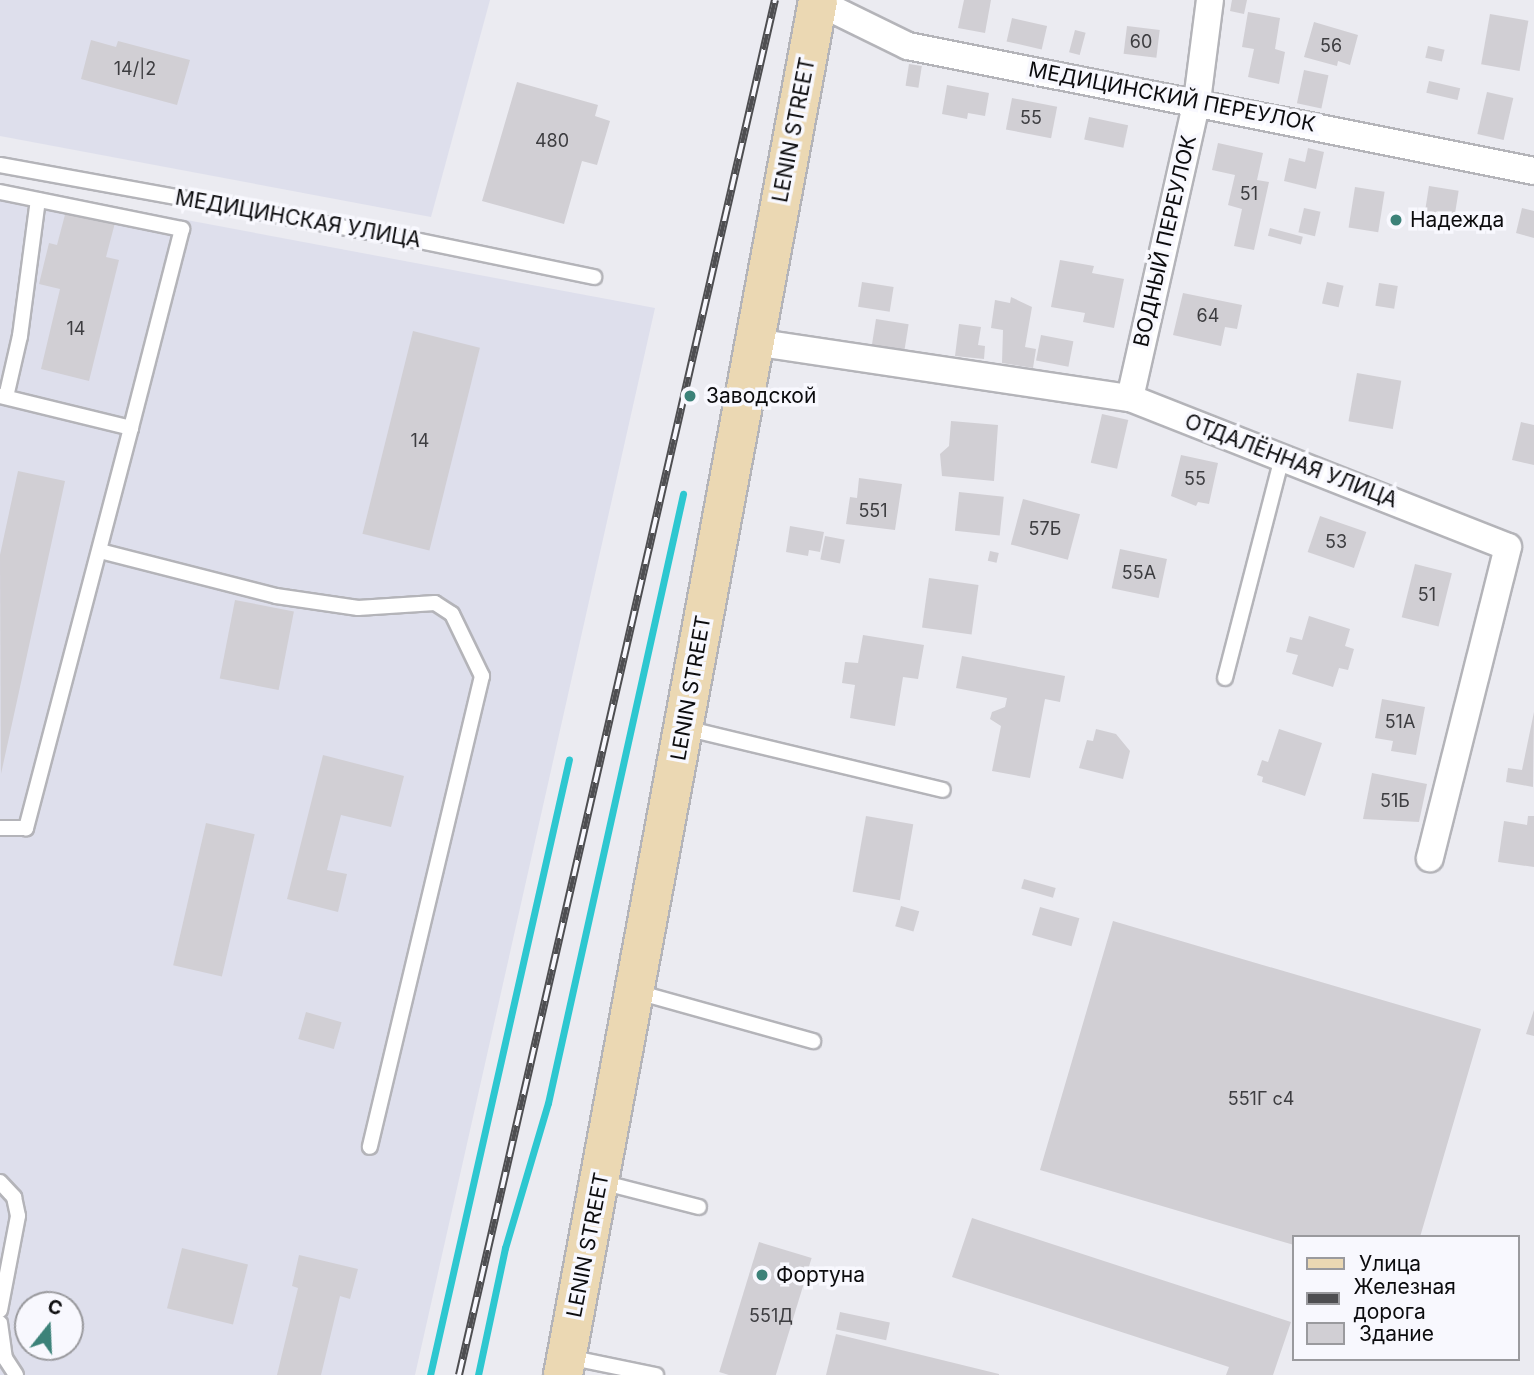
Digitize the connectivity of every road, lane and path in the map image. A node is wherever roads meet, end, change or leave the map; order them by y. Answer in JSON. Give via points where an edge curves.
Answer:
{"nodes":[{"id":1,"x":1210,"y":0,"type":"edge"},
{"id":2,"x":818,"y":1,"type":"edge"},
{"id":3,"x":1197,"y":101,"type":"junction"},
{"id":4,"x":0,"y":164,"type":"edge"},
{"id":5,"x":1534,"y":171,"type":"edge"},
{"id":6,"x":0,"y":192,"type":"edge"},
{"id":7,"x":38,"y":200,"type":"junction"},
{"id":8,"x":594,"y":277,"type":"dead end"},
{"id":9,"x":754,"y":342,"type":"junction"},
{"id":10,"x":3,"y":396,"type":"edge"},
{"id":11,"x":1130,"y":398,"type":"junction"},
{"id":12,"x":131,"y":428,"type":"junction"},
{"id":13,"x":1282,"y":457,"type":"junction"},
{"id":14,"x":100,"y":551,"type":"junction"},
{"id":15,"x":1225,"y":678,"type":"dead end"},
{"id":16,"x":684,"y":728,"type":"junction"},
{"id":17,"x":943,"y":790,"type":"dead end"},
{"id":18,"x":0,"y":828,"type":"edge"},
{"id":19,"x":1430,"y":858,"type":"dead end"},
{"id":20,"x":635,"y":991,"type":"junction"},
{"id":21,"x":814,"y":1041,"type":"dead end"},
{"id":22,"x":370,"y":1147,"type":"dead end"},
{"id":23,"x":0,"y":1182,"type":"edge"},
{"id":24,"x":600,"y":1182,"type":"junction"},
{"id":25,"x":699,"y":1207,"type":"dead end"},
{"id":26,"x":0,"y":1310,"type":"edge"},
{"id":27,"x":0,"y":1323,"type":"edge"},
{"id":28,"x":564,"y":1366,"type":"edge"},
{"id":29,"x":16,"y":1375,"type":"edge"},
{"id":30,"x":656,"y":1375,"type":"edge"}],
"edges":[{"from":1,"to":3,"type":"street","name":"ВОДНЫЙ ПЕРЕУЛОК"},
{"from":2,"to":3,"type":"street","name":"МЕДИЦИНСКИЙ ПЕРЕУЛОК","via":[[908,46]]},
{"from":2,"to":9,"type":"main road","name":"LENIN STREET"},
{"from":3,"to":5,"type":"street","name":"МЕДИЦИНСКИЙ ПЕРЕУЛОК"},
{"from":3,"to":11,"type":"street","name":"ВОДНЫЙ ПЕРЕУЛОК"},
{"from":4,"to":8,"type":"lane","name":"МЕДИЦИНСКАЯ УЛИЦА","via":[[420,240]]},
{"from":6,"to":7,"type":"lane"},
{"from":7,"to":10,"type":"lane","via":[[20,336]]},
{"from":7,"to":12,"type":"lane","via":[[182,229]]},
{"from":9,"to":11,"type":"street","name":"ОТДАЛЁННАЯ УЛИЦА"},
{"from":9,"to":16,"type":"main road","name":"LENIN STREET"},
{"from":10,"to":12,"type":"lane"},
{"from":11,"to":13,"type":"street","name":"ОТДАЛЁННАЯ УЛИЦА"},
{"from":12,"to":14,"type":"lane"},
{"from":13,"to":15,"type":"lane"},
{"from":13,"to":19,"type":"street","name":"ОТДАЛЁННАЯ УЛИЦА","via":[[1508,547]]},
{"from":14,"to":18,"type":"lane","via":[[26,828]]},
{"from":14,"to":22,"type":"lane","via":[[276,596],[358,608],[435,603],[452,614],[482,676]]},
{"from":16,"to":17,"type":"lane"},
{"from":16,"to":20,"type":"main road","name":"LENIN STREET"},
{"from":20,"to":21,"type":"lane"},
{"from":20,"to":24,"type":"main road","name":"LENIN STREET"},
{"from":23,"to":26,"type":"lane","via":[[14,1197],[18,1216]]},
{"from":24,"to":25,"type":"lane"},
{"from":24,"to":28,"type":"main road","name":"LENIN STREET"},
{"from":27,"to":29,"type":"lane","via":[[5,1358]]},
{"from":28,"to":30,"type":"lane"}]}
